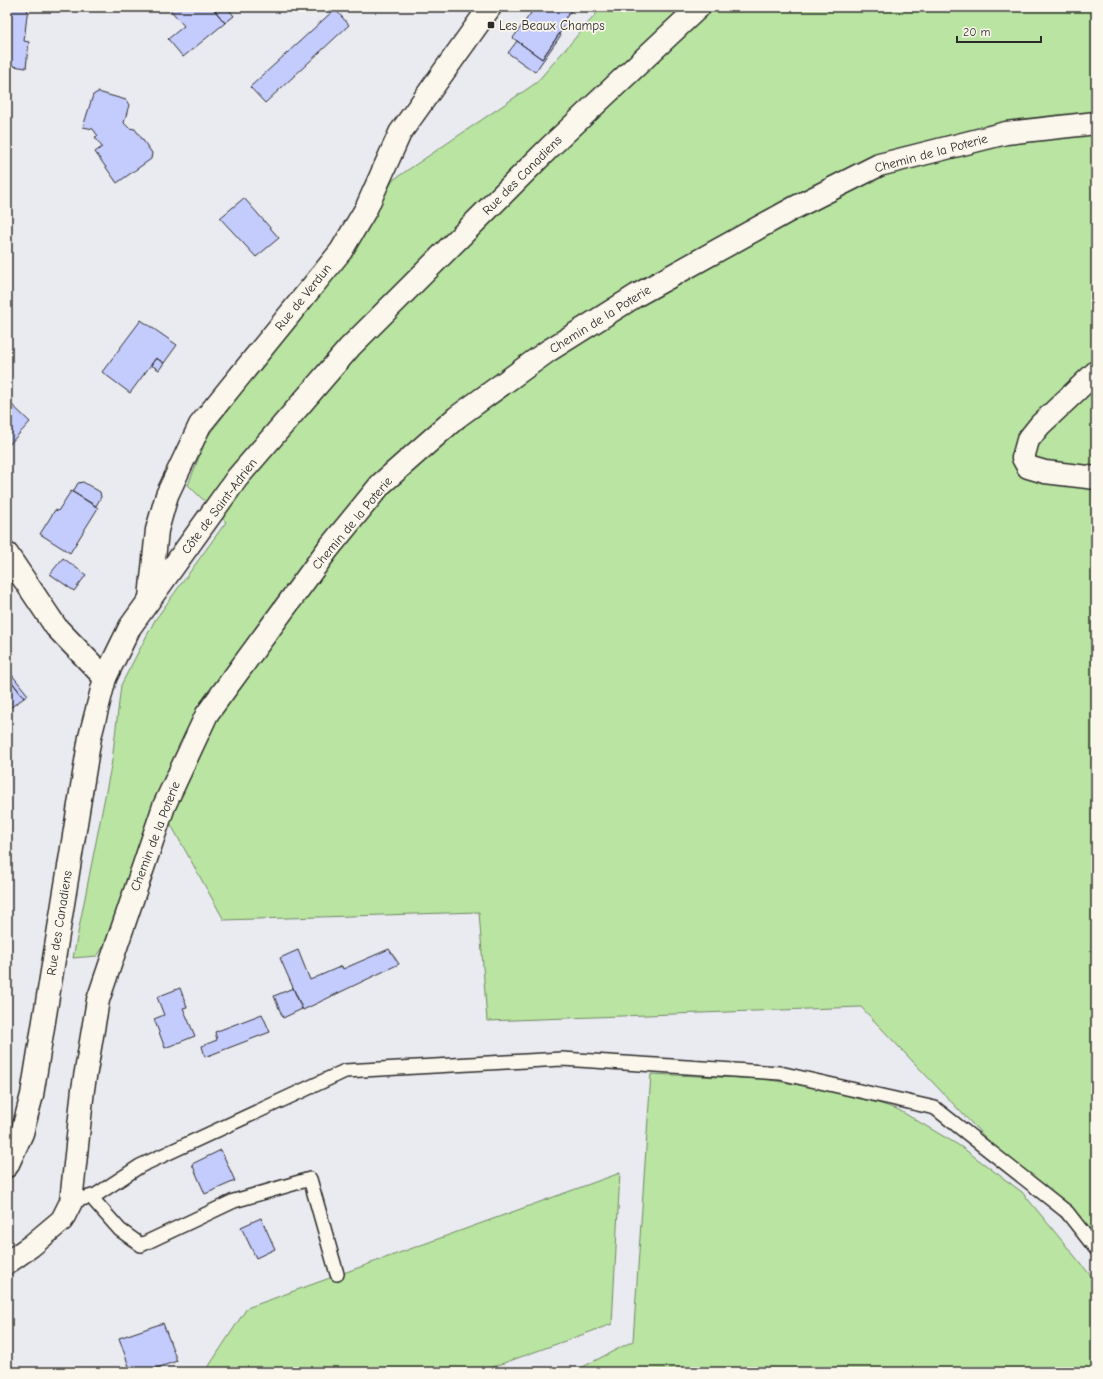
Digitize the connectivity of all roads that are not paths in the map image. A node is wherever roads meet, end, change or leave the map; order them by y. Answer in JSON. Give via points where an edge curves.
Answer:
{"nodes":[{"id":1,"x":490,"y":7,"type":"edge"},
{"id":2,"x":699,"y":7,"type":"edge"},
{"id":3,"x":1096,"y":123,"type":"edge"},
{"id":4,"x":350,"y":347,"type":"joint"},
{"id":5,"x":1096,"y":372,"type":"edge"},
{"id":6,"x":1096,"y":478,"type":"edge"},
{"id":7,"x":7,"y":554,"type":"edge"},
{"id":8,"x":150,"y":598,"type":"junction"},
{"id":9,"x":105,"y":678,"type":"junction"},
{"id":10,"x":7,"y":1166,"type":"edge"},
{"id":11,"x":81,"y":1200,"type":"junction"},
{"id":12,"x":1096,"y":1249,"type":"edge"},
{"id":13,"x":7,"y":1263,"type":"edge"},
{"id":14,"x":338,"y":1274,"type":"dead end"}],
"edges":[{"from":1,"to":8,"type":"street","name":"Rue de Verdun","via":[[400,133],[366,209],[341,251],[200,425],[166,495],[157,530]]},
{"from":2,"to":4,"type":"street","name":"Rue des Canadiens","via":[[551,146]]},
{"from":3,"to":11,"type":"street","name":"Chemin de la Poterie","via":[[1006,133],[879,166],[801,204],[637,295],[548,351],[457,417],[381,484],[328,548],[207,714],[164,806],[98,1000],[83,1089]]},
{"from":4,"to":8,"type":"street","name":"Côte de Saint-Adrien","via":[[237,478]]},
{"from":5,"to":6,"type":"street","via":[[1040,425],[1028,440],[1023,458],[1028,467],[1045,472]]},
{"from":7,"to":9,"type":"street","via":[[56,627]]},
{"from":8,"to":9,"type":"street","name":"Côte de Saint-Adrien","via":[[130,627]]},
{"from":9,"to":10,"type":"street","name":"Rue des Canadiens","via":[[83,770],[32,1095],[22,1133]]},
{"from":11,"to":12,"type":"lane","via":[[140,1166],[345,1071],[562,1059],[780,1073],[935,1108],[1067,1212]]},
{"from":11,"to":13,"type":"street","name":"Chemin de la Poterie","via":[[62,1220]]},
{"from":11,"to":14,"type":"lane","via":[[141,1245],[234,1201],[310,1179]]}]}
